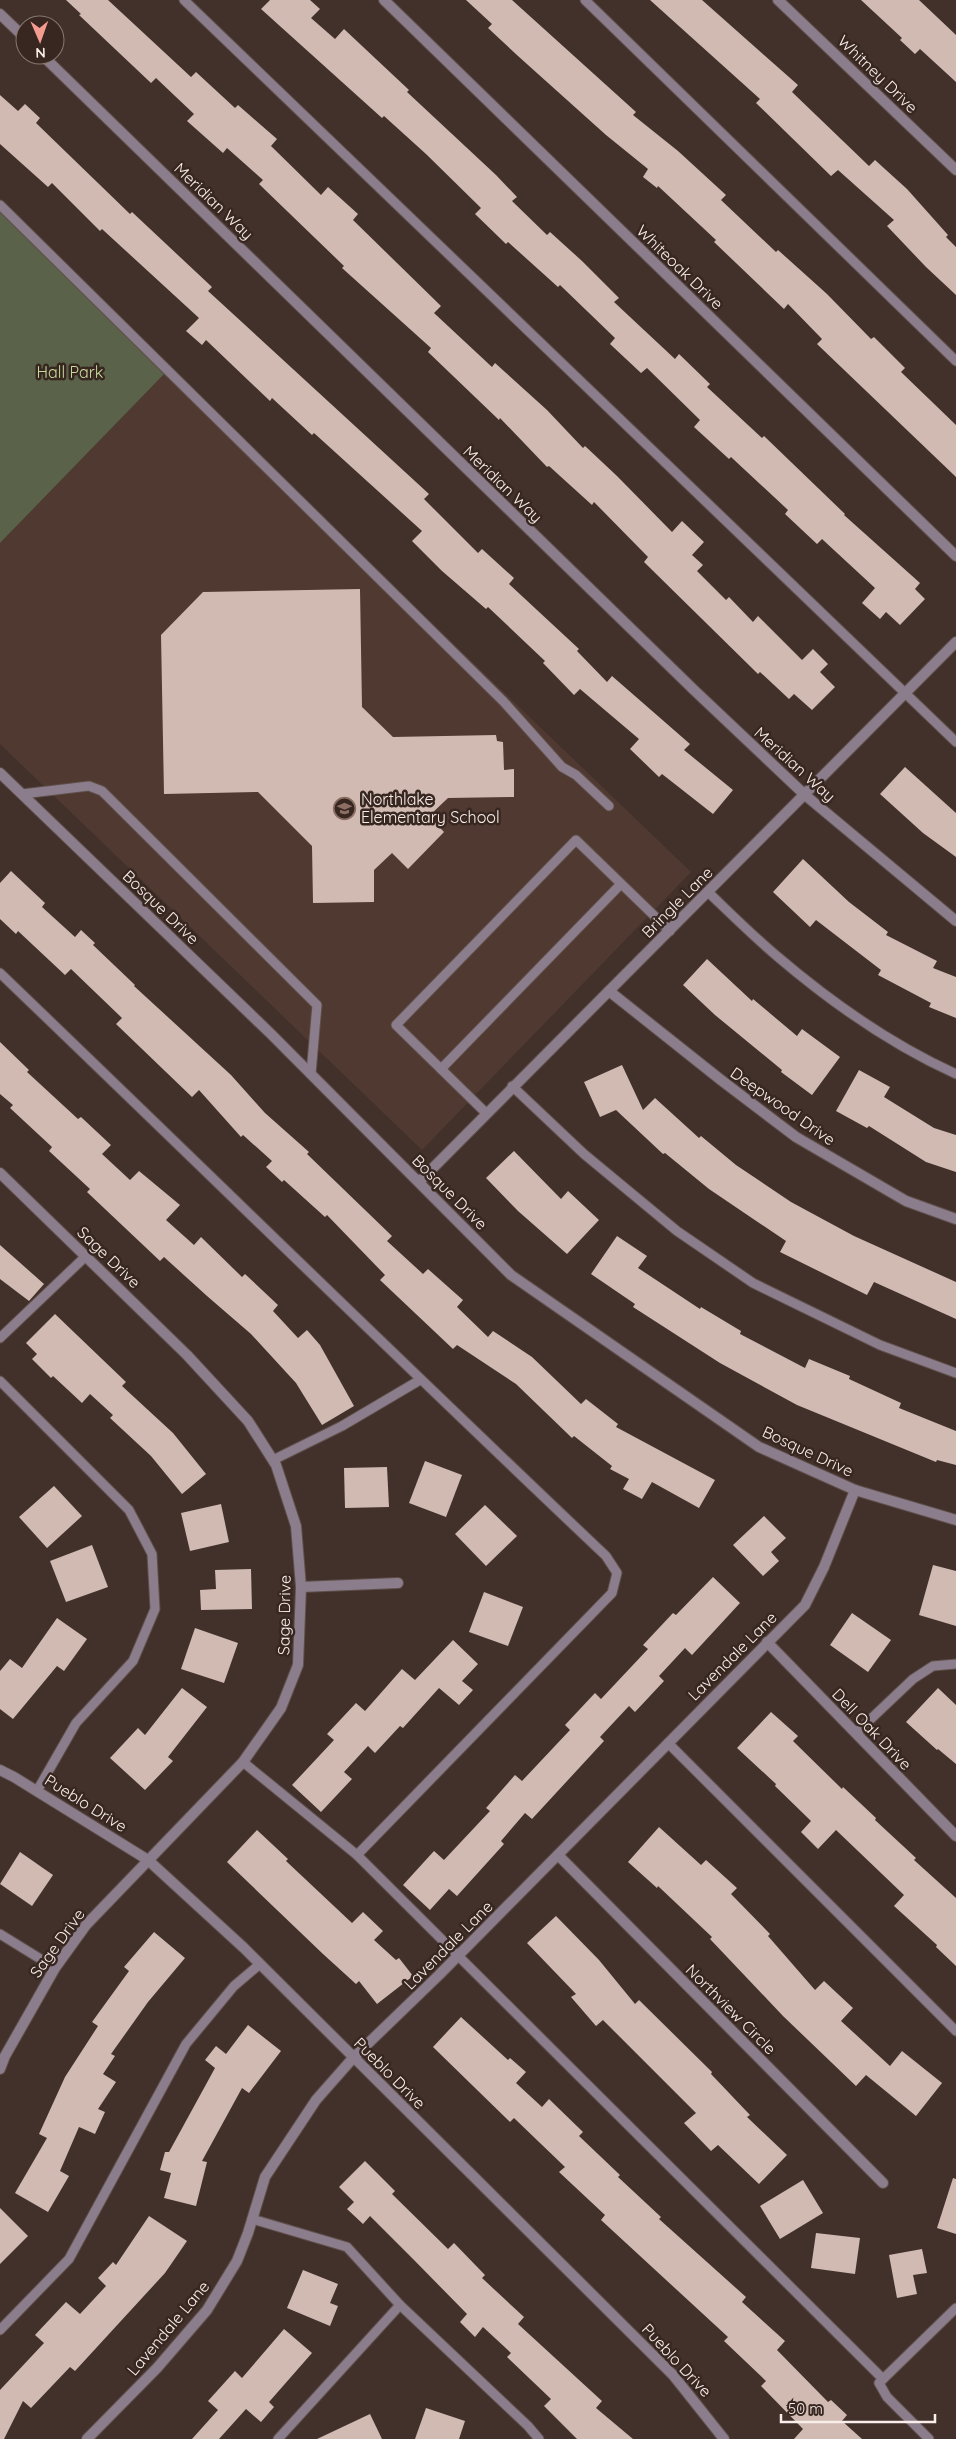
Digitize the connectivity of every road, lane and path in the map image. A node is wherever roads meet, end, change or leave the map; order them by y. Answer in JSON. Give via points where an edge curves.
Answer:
{"nodes":[{"id":1,"x":184,"y":0,"type":"edge"},
{"id":2,"x":384,"y":0,"type":"edge"},
{"id":3,"x":585,"y":0,"type":"edge"},
{"id":4,"x":778,"y":0,"type":"edge"},
{"id":5,"x":0,"y":14,"type":"edge"},
{"id":6,"x":15,"y":28,"type":"edge"},
{"id":7,"x":52,"y":65,"type":"edge"},
{"id":8,"x":956,"y":170,"type":"edge"},
{"id":9,"x":0,"y":205,"type":"edge"},
{"id":10,"x":956,"y":361,"type":"edge"},
{"id":11,"x":956,"y":556,"type":"edge"},
{"id":12,"x":956,"y":642,"type":"edge"},
{"id":13,"x":904,"y":694,"type":"junction"},
{"id":14,"x":956,"y":742,"type":"edge"},
{"id":15,"x":0,"y":773,"type":"edge"},
{"id":16,"x":22,"y":794,"type":"junction"},
{"id":17,"x":805,"y":795,"type":"junction"},
{"id":18,"x":609,"y":806,"type":"dead end"},
{"id":19,"x":621,"y":884,"type":"junction"},
{"id":20,"x":708,"y":892,"type":"junction"},
{"id":21,"x":956,"y":921,"type":"edge"},
{"id":22,"x":670,"y":931,"type":"junction"},
{"id":23,"x":0,"y":973,"type":"edge"},
{"id":24,"x":609,"y":991,"type":"junction"},
{"id":25,"x":441,"y":1069,"type":"junction"},
{"id":26,"x":311,"y":1074,"type":"junction"},
{"id":27,"x":956,"y":1074,"type":"edge"},
{"id":28,"x":512,"y":1086,"type":"junction"},
{"id":29,"x":486,"y":1113,"type":"junction"},
{"id":30,"x":0,"y":1173,"type":"edge"},
{"id":31,"x":418,"y":1182,"type":"junction"},
{"id":32,"x":956,"y":1219,"type":"edge"},
{"id":33,"x":86,"y":1256,"type":"junction"},
{"id":34,"x":0,"y":1338,"type":"edge"},
{"id":35,"x":956,"y":1374,"type":"edge"},
{"id":36,"x":0,"y":1380,"type":"edge"},
{"id":37,"x":420,"y":1380,"type":"junction"},
{"id":38,"x":273,"y":1460,"type":"junction"},
{"id":39,"x":855,"y":1490,"type":"junction"},
{"id":40,"x":956,"y":1520,"type":"edge"},
{"id":41,"x":398,"y":1583,"type":"dead end"},
{"id":42,"x":301,"y":1587,"type":"junction"},
{"id":43,"x":767,"y":1642,"type":"junction"},
{"id":44,"x":956,"y":1664,"type":"edge"},
{"id":45,"x":856,"y":1733,"type":"junction"},
{"id":46,"x":668,"y":1743,"type":"junction"},
{"id":47,"x":243,"y":1762,"type":"junction"},
{"id":48,"x":0,"y":1770,"type":"edge"},
{"id":49,"x":37,"y":1791,"type":"junction"},
{"id":50,"x":956,"y":1836,"type":"edge"},
{"id":51,"x":357,"y":1855,"type":"junction"},
{"id":52,"x":558,"y":1856,"type":"junction"},
{"id":53,"x":148,"y":1860,"type":"junction"},
{"id":54,"x":0,"y":1934,"type":"edge"},
{"id":55,"x":457,"y":1957,"type":"junction"},
{"id":56,"x":260,"y":1964,"type":"junction"},
{"id":57,"x":55,"y":1968,"type":"junction"},
{"id":58,"x":956,"y":2031,"type":"edge"},
{"id":59,"x":353,"y":2058,"type":"junction"},
{"id":60,"x":0,"y":2069,"type":"edge"},
{"id":61,"x":883,"y":2183,"type":"dead end"},
{"id":62,"x":252,"y":2219,"type":"junction"},
{"id":63,"x":400,"y":2306,"type":"junction"},
{"id":64,"x":956,"y":2308,"type":"edge"},
{"id":65,"x":0,"y":2330,"type":"edge"},
{"id":66,"x":883,"y":2379,"type":"junction"},
{"id":67,"x":86,"y":2439,"type":"edge"},
{"id":68,"x":278,"y":2439,"type":"edge"},
{"id":69,"x":539,"y":2439,"type":"edge"},
{"id":70,"x":724,"y":2439,"type":"edge"},
{"id":71,"x":928,"y":2439,"type":"edge"}],
"edges":[{"from":1,"to":13,"type":"lane"},
{"from":2,"to":11,"type":"street","name":"Whiteoak Drive"},
{"from":3,"to":10,"type":"lane"},
{"from":4,"to":8,"type":"street","name":"Whitney Drive"},
{"from":5,"to":6,"type":"street"},
{"from":7,"to":17,"type":"street","name":"Meridian Way"},
{"from":9,"to":18,"type":"lane","via":[[503,702],[562,767],[576,775]]},
{"from":12,"to":13,"type":"street","name":"Bringle Lane"},
{"from":13,"to":14,"type":"lane"},
{"from":13,"to":17,"type":"street","name":"Bringle Lane"},
{"from":15,"to":16,"type":"street","name":"Bosque Drive"},
{"from":16,"to":26,"type":"street","name":"Bosque Drive"},
{"from":16,"to":26,"type":"lane","via":[[89,786],[102,791],[317,1005]]},
{"from":17,"to":20,"type":"street","name":"Bringle Lane"},
{"from":17,"to":21,"type":"street","name":"Meridian Way"},
{"from":19,"to":22,"type":"lane"},
{"from":19,"to":25,"type":"lane"},
{"from":19,"to":25,"type":"lane","via":[[576,840],[396,1025]]},
{"from":20,"to":22,"type":"street","name":"Bringle Lane"},
{"from":20,"to":27,"type":"lane","via":[[777,957],[837,1003],[918,1057]]},
{"from":22,"to":24,"type":"street","name":"Bringle Lane"},
{"from":23,"to":37,"type":"lane"},
{"from":24,"to":28,"type":"street","name":"Bringle Lane"},
{"from":24,"to":32,"type":"street","name":"Deepwood Drive","via":[[796,1137],[906,1201]]},
{"from":25,"to":29,"type":"lane"},
{"from":26,"to":31,"type":"street","name":"Bosque Drive"},
{"from":28,"to":29,"type":"street","name":"Bringle Lane"},
{"from":28,"to":35,"type":"lane","via":[[584,1154],[670,1225],[753,1283],[880,1345]]},
{"from":29,"to":31,"type":"street","name":"Bringle Lane"},
{"from":30,"to":33,"type":"street","name":"Sage Drive"},
{"from":31,"to":39,"type":"street","name":"Bosque Drive","via":[[511,1275],[759,1447]]},
{"from":33,"to":34,"type":"lane"},
{"from":33,"to":38,"type":"street","name":"Sage Drive","via":[[187,1355],[248,1421]]},
{"from":36,"to":49,"type":"lane","via":[[129,1510],[152,1554],[154,1609],[133,1661],[76,1723]]},
{"from":37,"to":38,"type":"lane","via":[[342,1426]]},
{"from":37,"to":51,"type":"lane","via":[[606,1556],[617,1573],[612,1593]]},
{"from":38,"to":42,"type":"street","name":"Sage Drive","via":[[296,1526]]},
{"from":39,"to":40,"type":"street","name":"Bosque Drive"},
{"from":39,"to":43,"type":"street","name":"Lavendale Lane","via":[[824,1568],[805,1604]]},
{"from":41,"to":42,"type":"street"},
{"from":42,"to":47,"type":"street","name":"Sage Drive","via":[[298,1665],[281,1708]]},
{"from":43,"to":45,"type":"street","name":"Dell Oak Drive"},
{"from":43,"to":46,"type":"street","name":"Lavendale Lane"},
{"from":44,"to":45,"type":"lane","via":[[933,1666],[912,1679]]},
{"from":45,"to":50,"type":"street","name":"Dell Oak Drive"},
{"from":46,"to":52,"type":"street","name":"Lavendale Lane"},
{"from":46,"to":58,"type":"lane"},
{"from":47,"to":51,"type":"lane"},
{"from":47,"to":53,"type":"street","name":"Sage Drive"},
{"from":48,"to":49,"type":"street","name":"Pueblo Drive"},
{"from":49,"to":53,"type":"street","name":"Pueblo Drive"},
{"from":51,"to":55,"type":"lane"},
{"from":52,"to":55,"type":"street","name":"Lavendale Lane"},
{"from":52,"to":61,"type":"street","name":"Northview Circle"},
{"from":53,"to":56,"type":"street","name":"Pueblo Drive"},
{"from":53,"to":57,"type":"street","name":"Sage Drive","via":[[86,1925]]},
{"from":54,"to":57,"type":"lane"},
{"from":55,"to":59,"type":"street","name":"Lavendale Lane"},
{"from":55,"to":66,"type":"lane"},
{"from":56,"to":59,"type":"street","name":"Pueblo Drive"},
{"from":56,"to":65,"type":"lane","via":[[234,1986],[186,2044],[69,2259]]},
{"from":57,"to":60,"type":"street","name":"Sage Drive"},
{"from":59,"to":62,"type":"street","name":"Lavendale Lane","via":[[316,2100],[274,2160]]},
{"from":59,"to":70,"type":"street","name":"Pueblo Drive","via":[[674,2375]]},
{"from":62,"to":63,"type":"lane","via":[[347,2247]]},
{"from":62,"to":67,"type":"street","name":"Lavendale Lane","via":[[237,2261],[207,2310],[157,2368]]},
{"from":63,"to":68,"type":"lane"},
{"from":63,"to":69,"type":"lane"},
{"from":64,"to":66,"type":"lane"},
{"from":66,"to":71,"type":"lane","via":[[879,2383],[887,2397]]}]}
